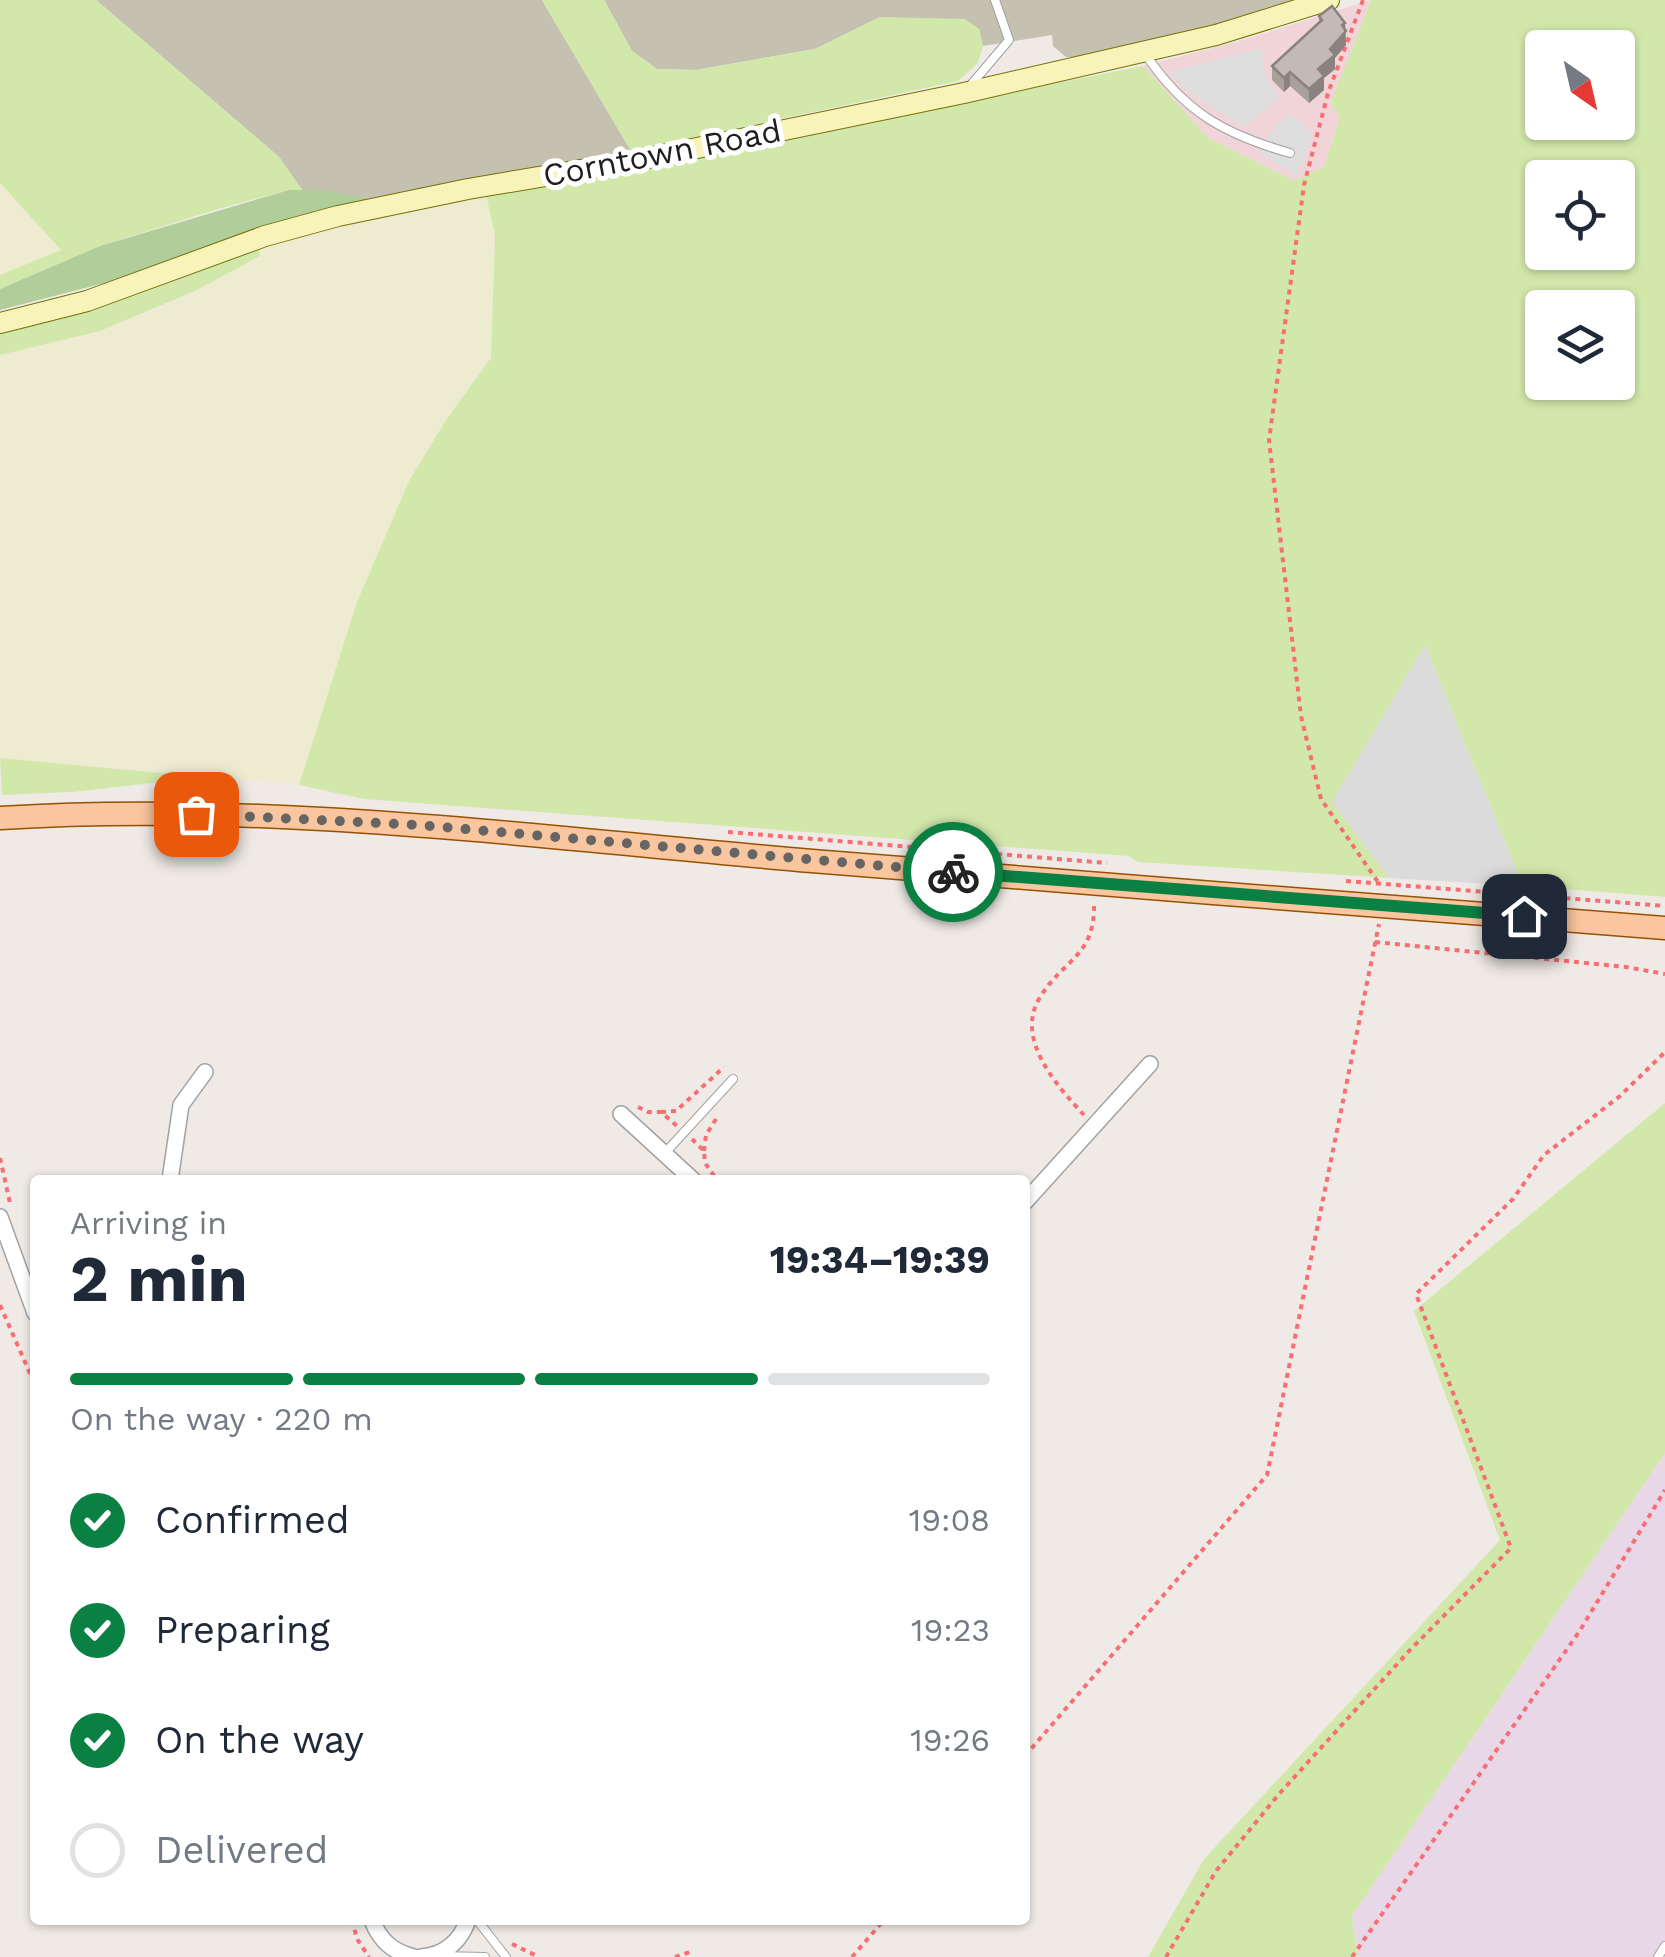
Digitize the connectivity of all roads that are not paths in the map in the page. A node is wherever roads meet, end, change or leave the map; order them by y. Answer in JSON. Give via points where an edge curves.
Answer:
{"nodes":[{"id":1,"x":995,"y":0,"type":"edge"},
{"id":2,"x":1329,"y":0,"type":"edge"},
{"id":3,"x":1144,"y":52,"type":"junction"},
{"id":4,"x":964,"y":93,"type":"junction"},
{"id":5,"x":1290,"y":154,"type":"dead end"},
{"id":6,"x":0,"y":323,"type":"edge"},
{"id":7,"x":0,"y":818,"type":"edge"},
{"id":8,"x":1665,"y":928,"type":"edge"},
{"id":9,"x":1150,"y":1064,"type":"dead end"},
{"id":10,"x":205,"y":1072,"type":"dead end"},
{"id":11,"x":734,"y":1080,"type":"dead end"},
{"id":12,"x":621,"y":1114,"type":"dead end"},
{"id":13,"x":664,"y":1154,"type":"junction"},
{"id":14,"x":171,"y":1175,"type":"edge"},
{"id":15,"x":687,"y":1175,"type":"edge"},
{"id":16,"x":1030,"y":1196,"type":"edge"},
{"id":17,"x":0,"y":1216,"type":"edge"},
{"id":18,"x":30,"y":1299,"type":"edge"},
{"id":19,"x":375,"y":1925,"type":"edge"},
{"id":20,"x":466,"y":1925,"type":"edge"},
{"id":21,"x":481,"y":1925,"type":"edge"},
{"id":22,"x":1665,"y":1946,"type":"edge"},
{"id":23,"x":432,"y":1956,"type":"edge"},
{"id":24,"x":418,"y":1957,"type":"edge"},
{"id":25,"x":485,"y":1957,"type":"edge"},
{"id":26,"x":506,"y":1957,"type":"edge"},
{"id":27,"x":1658,"y":1957,"type":"edge"}],
"edges":[{"from":1,"to":4,"type":"lane","via":[[1009,40]]},
{"from":2,"to":3,"type":"main road","name":"Corntown Road"},
{"from":3,"to":4,"type":"main road","name":"Corntown Road"},
{"from":3,"to":5,"type":"lane","via":[[1168,88],[1210,120]]},
{"from":4,"to":6,"type":"main road","name":"Corntown Road","via":[[338,216],[87,301]]},
{"from":7,"to":8,"type":"main road","via":[[319,818],[812,861],[1380,894]]},
{"from":9,"to":16,"type":"street"},
{"from":10,"to":14,"type":"street","via":[[181,1105]]},
{"from":11,"to":13,"type":"lane"},
{"from":12,"to":13,"type":"street"},
{"from":13,"to":15,"type":"street"},
{"from":17,"to":18,"type":"street"},
{"from":19,"to":24,"type":"street","via":[[386,1944]]},
{"from":20,"to":23,"type":"street","via":[[459,1939]]},
{"from":21,"to":26,"type":"lane"},
{"from":22,"to":27,"type":"lane"},
{"from":23,"to":24,"type":"street"},
{"from":23,"to":25,"type":"lane"}]}
